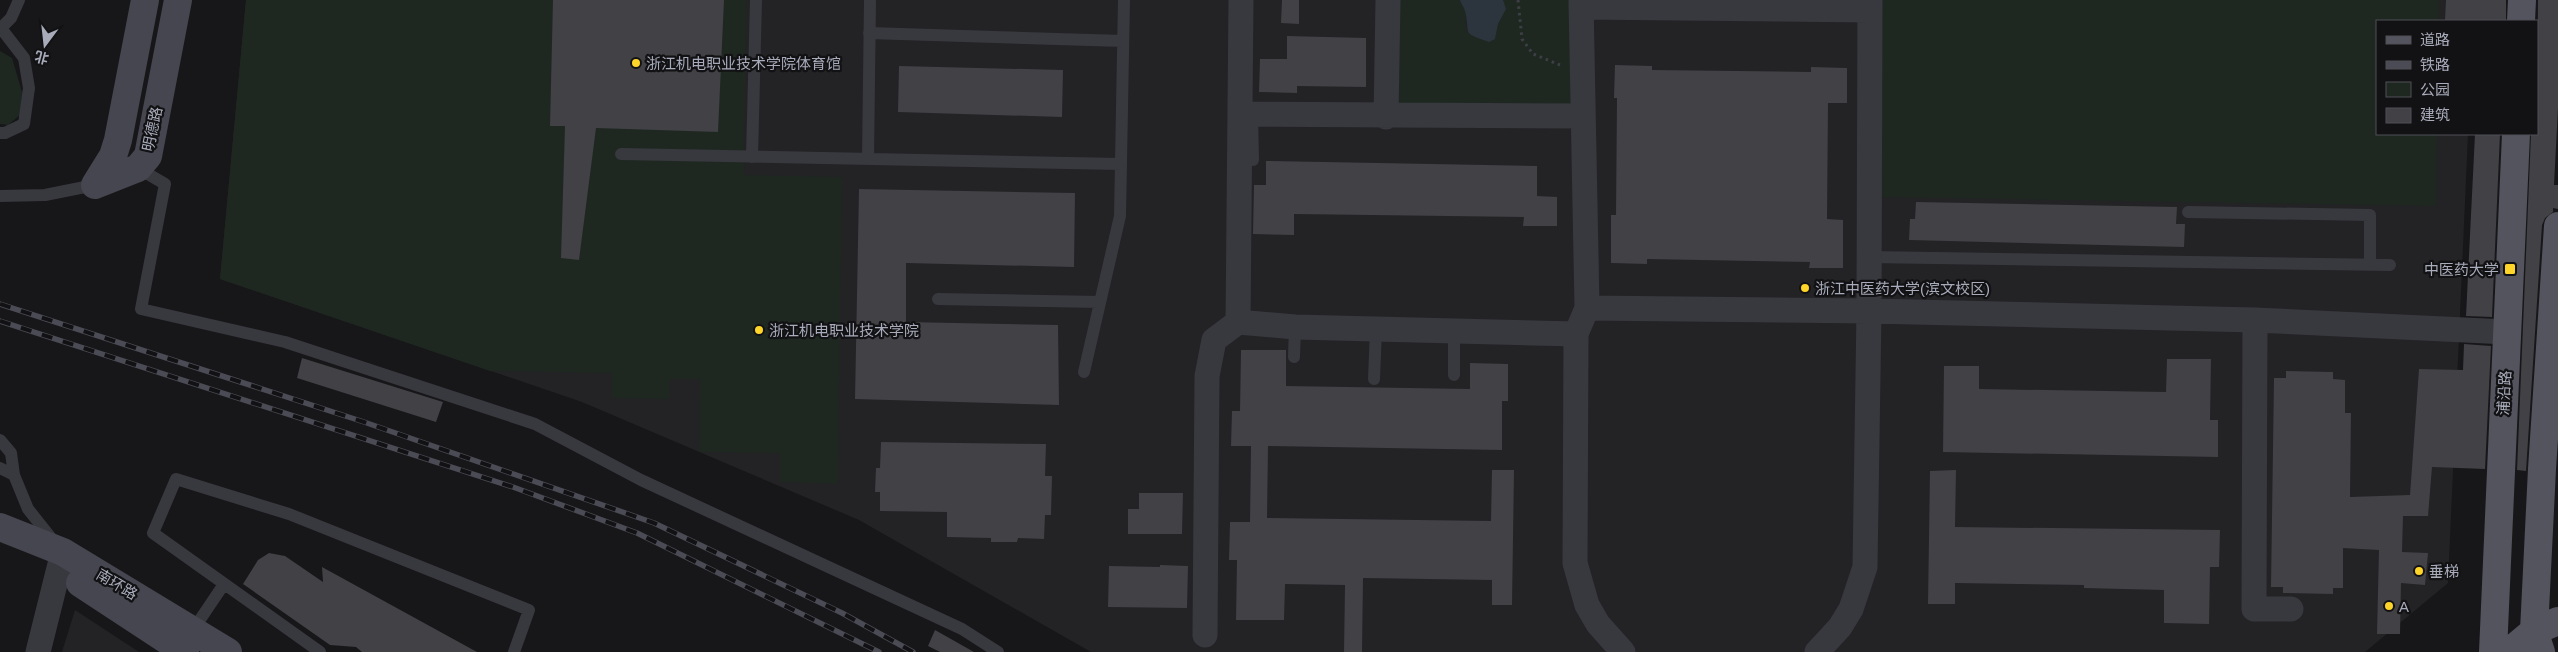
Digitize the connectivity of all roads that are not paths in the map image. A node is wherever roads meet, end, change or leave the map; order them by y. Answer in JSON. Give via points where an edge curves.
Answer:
{"nodes":[{"id":1,"x":19,"y":0,"type":"edge"},
{"id":2,"x":145,"y":0,"type":"edge"},
{"id":3,"x":178,"y":0,"type":"edge"},
{"id":4,"x":756,"y":0,"type":"edge"},
{"id":5,"x":870,"y":0,"type":"edge"},
{"id":6,"x":1124,"y":0,"type":"edge"},
{"id":7,"x":1241,"y":0,"type":"edge"},
{"id":8,"x":1388,"y":0,"type":"edge"},
{"id":9,"x":2522,"y":0,"type":"edge"},
{"id":10,"x":1581,"y":4,"type":"edge"},
{"id":11,"x":1870,"y":5,"type":"edge"},
{"id":12,"x":2521,"y":20,"type":"edge"},
{"id":13,"x":1,"y":27,"type":"edge"},
{"id":14,"x":870,"y":34,"type":"junction"},
{"id":15,"x":1123,"y":42,"type":"junction"},
{"id":16,"x":1246,"y":114,"type":"junction"},
{"id":17,"x":1583,"y":116,"type":"junction"},
{"id":18,"x":1386,"y":117,"type":"junction"},
{"id":19,"x":0,"y":133,"type":"edge"},
{"id":20,"x":2516,"y":135,"type":"edge"},
{"id":21,"x":621,"y":154,"type":"dead end"},
{"id":22,"x":113,"y":156,"type":"junction"},
{"id":23,"x":752,"y":157,"type":"junction"},
{"id":24,"x":868,"y":159,"type":"junction"},
{"id":25,"x":1253,"y":160,"type":"dead end"},
{"id":26,"x":1121,"y":164,"type":"junction"},
{"id":27,"x":138,"y":168,"type":"junction"},
{"id":28,"x":95,"y":185,"type":"junction"},
{"id":29,"x":0,"y":196,"type":"edge"},
{"id":30,"x":2188,"y":212,"type":"dead end"},
{"id":31,"x":2558,"y":226,"type":"edge"},
{"id":32,"x":1869,"y":257,"type":"junction"},
{"id":33,"x":2370,"y":265,"type":"junction"},
{"id":34,"x":2390,"y":265,"type":"dead end"},
{"id":35,"x":2557,"y":267,"type":"edge"},
{"id":36,"x":938,"y":299,"type":"dead end"},
{"id":37,"x":1100,"y":302,"type":"junction"},
{"id":38,"x":1587,"y":308,"type":"junction"},
{"id":39,"x":1869,"y":310,"type":"junction"},
{"id":40,"x":2556,"y":316,"type":"edge"},
{"id":41,"x":2254,"y":320,"type":"junction"},
{"id":42,"x":1238,"y":322,"type":"junction"},
{"id":43,"x":1295,"y":327,"type":"junction"},
{"id":44,"x":1376,"y":329,"type":"junction"},
{"id":45,"x":1454,"y":331,"type":"junction"},
{"id":46,"x":2507,"y":332,"type":"junction"},
{"id":47,"x":1576,"y":334,"type":"junction"},
{"id":48,"x":1294,"y":357,"type":"dead end"},
{"id":49,"x":1084,"y":372,"type":"dead end"},
{"id":50,"x":1454,"y":375,"type":"dead end"},
{"id":51,"x":1374,"y":379,"type":"dead end"},
{"id":52,"x":0,"y":440,"type":"edge"},
{"id":53,"x":0,"y":468,"type":"edge"},
{"id":54,"x":14,"y":475,"type":"junction"},
{"id":55,"x":0,"y":527,"type":"edge"},
{"id":56,"x":0,"y":545,"type":"edge"},
{"id":57,"x":61,"y":561,"type":"junction"},
{"id":58,"x":224,"y":584,"type":"junction"},
{"id":59,"x":2292,"y":609,"type":"dead end"},
{"id":60,"x":1206,"y":635,"type":"dead end"},
{"id":61,"x":2544,"y":635,"type":"edge"},
{"id":62,"x":189,"y":641,"type":"edge"},
{"id":63,"x":1618,"y":651,"type":"edge"},
{"id":64,"x":38,"y":652,"type":"edge"},
{"id":65,"x":228,"y":652,"type":"edge"},
{"id":66,"x":320,"y":652,"type":"edge"},
{"id":67,"x":514,"y":652,"type":"edge"},
{"id":68,"x":998,"y":652,"type":"edge"},
{"id":69,"x":1819,"y":652,"type":"edge"},
{"id":70,"x":2493,"y":652,"type":"edge"},
{"id":71,"x":2509,"y":652,"type":"edge"}],
"edges":[{"from":1,"to":13,"type":"lane","via":[[12,18]]},
{"from":2,"to":22,"type":"street","name":"明德路"},
{"from":3,"to":27,"type":"street","name":"明德路","via":[[148,156]]},
{"from":4,"to":23,"type":"lane"},
{"from":5,"to":14,"type":"lane"},
{"from":6,"to":15,"type":"lane"},
{"from":7,"to":16,"type":"street"},
{"from":8,"to":18,"type":"street"},
{"from":9,"to":12,"type":"main road"},
{"from":10,"to":11,"type":"street"},
{"from":10,"to":17,"type":"street"},
{"from":11,"to":32,"type":"street"},
{"from":13,"to":19,"type":"lane","via":[[24,58],[29,88],[24,124]]},
{"from":14,"to":15,"type":"lane"},
{"from":14,"to":24,"type":"lane"},
{"from":15,"to":26,"type":"lane"},
{"from":16,"to":18,"type":"street"},
{"from":16,"to":25,"type":"lane"},
{"from":16,"to":42,"type":"street"},
{"from":17,"to":18,"type":"street"},
{"from":17,"to":38,"type":"street"},
{"from":20,"to":46,"type":"main road","name":"浦沿路"},
{"from":21,"to":23,"type":"lane"},
{"from":22,"to":27,"type":"lane"},
{"from":22,"to":28,"type":"street","name":"明德路"},
{"from":23,"to":24,"type":"lane"},
{"from":24,"to":26,"type":"lane"},
{"from":26,"to":37,"type":"lane","via":[[1120,216]]},
{"from":27,"to":28,"type":"street","name":"明德路"},
{"from":27,"to":68,"type":"lane","via":[[165,184],[141,309],[285,342],[536,424],[642,480],[962,629]]},
{"from":28,"to":29,"type":"lane","via":[[45,195]]},
{"from":30,"to":33,"type":"lane","via":[[2370,215]]},
{"from":31,"to":35,"type":"main road"},
{"from":32,"to":33,"type":"lane"},
{"from":32,"to":39,"type":"street"},
{"from":33,"to":34,"type":"lane"},
{"from":35,"to":40,"type":"main road"},
{"from":36,"to":37,"type":"lane"},
{"from":37,"to":49,"type":"lane"},
{"from":38,"to":39,"type":"street"},
{"from":38,"to":47,"type":"street"},
{"from":39,"to":41,"type":"street"},
{"from":39,"to":69,"type":"street","via":[[1865,567],[1852,609]]},
{"from":40,"to":61,"type":"main road","via":[[2542,468]]},
{"from":41,"to":46,"type":"street"},
{"from":41,"to":59,"type":"street","via":[[2254,609]]},
{"from":42,"to":43,"type":"street"},
{"from":42,"to":60,"type":"street","via":[[1214,340],[1207,376]]},
{"from":43,"to":44,"type":"street"},
{"from":43,"to":48,"type":"lane"},
{"from":44,"to":45,"type":"street"},
{"from":44,"to":51,"type":"lane"},
{"from":45,"to":47,"type":"street"},
{"from":45,"to":50,"type":"lane"},
{"from":46,"to":70,"type":"main road","name":"浦沿路"},
{"from":47,"to":63,"type":"street","via":[[1575,563],[1587,604]]},
{"from":52,"to":54,"type":"lane","via":[[11,453]]},
{"from":53,"to":54,"type":"lane"},
{"from":54,"to":57,"type":"lane","via":[[28,509]]},
{"from":55,"to":57,"type":"street","name":"南环路"},
{"from":56,"to":57,"type":"street","name":"南环路"},
{"from":57,"to":62,"type":"street","name":"南环路"},
{"from":57,"to":64,"type":"street"},
{"from":58,"to":62,"type":"lane"},
{"from":58,"to":66,"type":"lane"},
{"from":58,"to":67,"type":"lane","via":[[154,533],[176,479],[289,514],[529,610]]},
{"from":61,"to":71,"type":"main road"},
{"from":62,"to":65,"type":"street","name":"南环路"}]}
